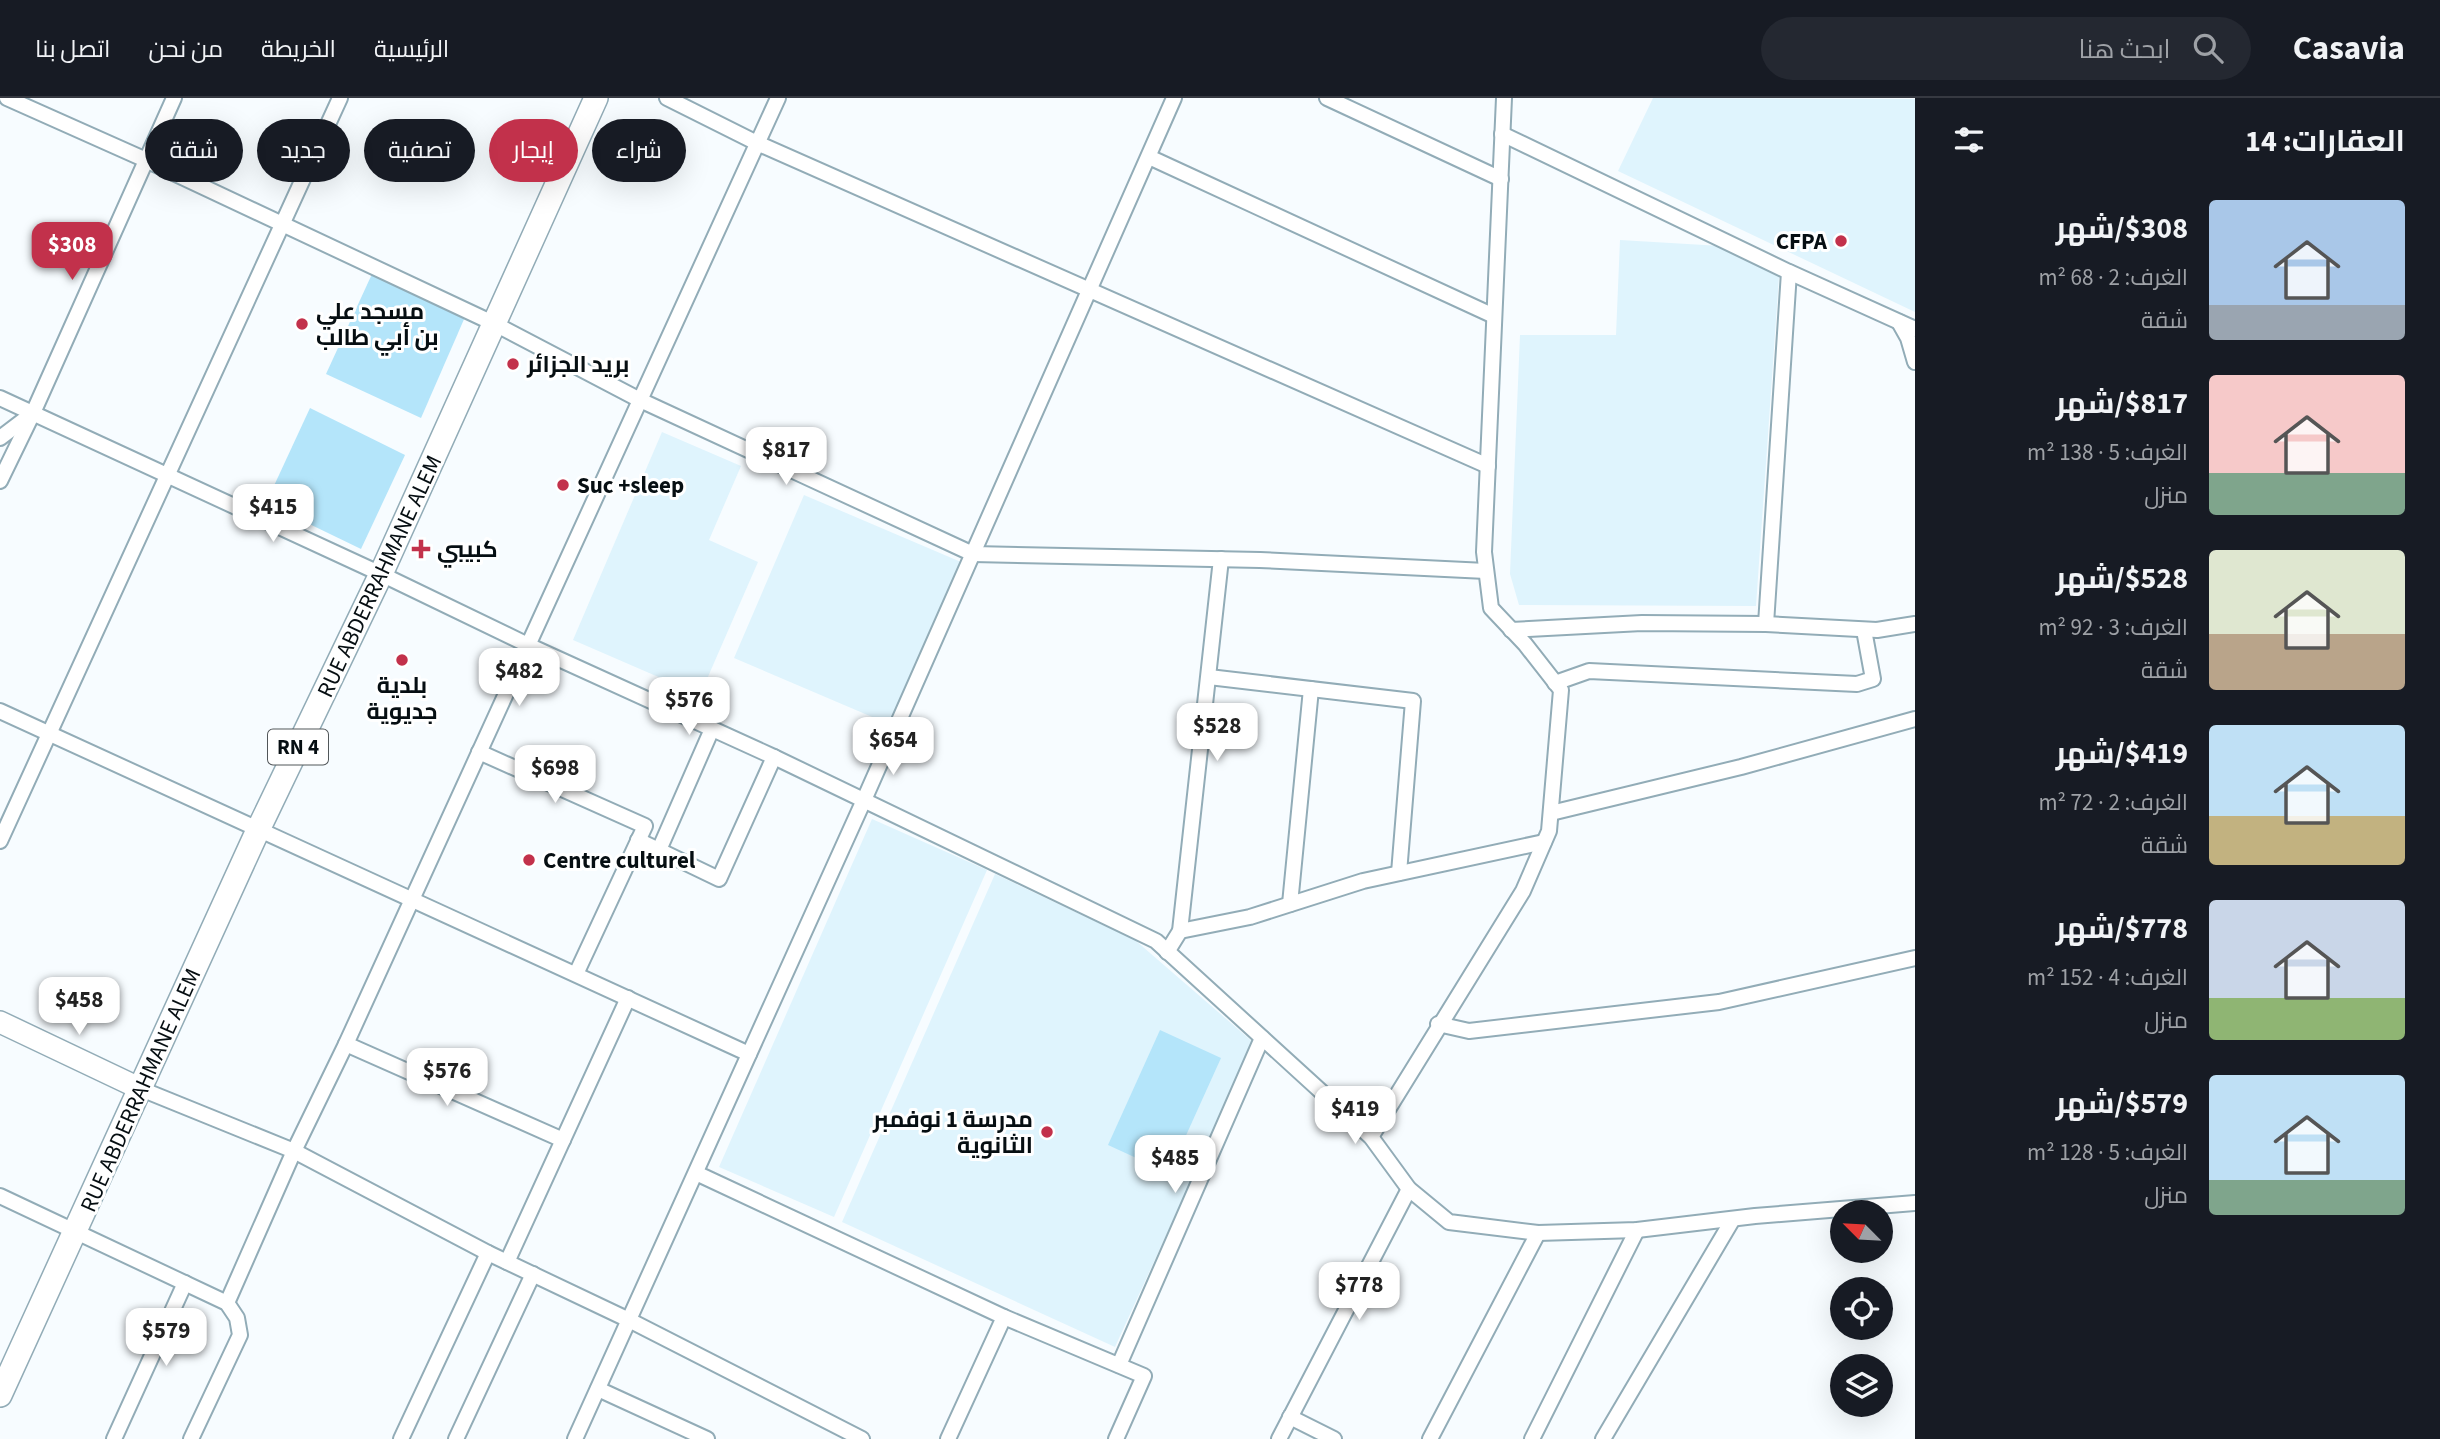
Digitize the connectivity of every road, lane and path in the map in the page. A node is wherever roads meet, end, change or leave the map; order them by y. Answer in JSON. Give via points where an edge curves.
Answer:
{"nodes":[{"id":1,"x":7,"y":98,"type":"edge"},
{"id":2,"x":174,"y":98,"type":"edge"},
{"id":3,"x":340,"y":98,"type":"edge"},
{"id":4,"x":596,"y":98,"type":"edge"},
{"id":5,"x":667,"y":98,"type":"edge"},
{"id":6,"x":778,"y":98,"type":"edge"},
{"id":7,"x":1174,"y":98,"type":"edge"},
{"id":8,"x":1327,"y":98,"type":"edge"},
{"id":9,"x":1504,"y":98,"type":"edge"},
{"id":10,"x":165,"y":119,"type":"edge"},
{"id":11,"x":1502,"y":134,"type":"junction"},
{"id":12,"x":757,"y":143,"type":"junction"},
{"id":13,"x":1149,"y":157,"type":"junction"},
{"id":14,"x":145,"y":160,"type":"edge"},
{"id":15,"x":145,"y":162,"type":"edge"},
{"id":16,"x":1501,"y":179,"type":"junction"},
{"id":17,"x":192,"y":182,"type":"edge"},
{"id":18,"x":283,"y":225,"type":"junction"},
{"id":19,"x":1789,"y":272,"type":"junction"},
{"id":20,"x":1090,"y":290,"type":"junction"},
{"id":21,"x":1494,"y":316,"type":"junction"},
{"id":22,"x":1899,"y":322,"type":"junction"},
{"id":23,"x":495,"y":324,"type":"junction"},
{"id":24,"x":1915,"y":329,"type":"edge"},
{"id":25,"x":1915,"y":362,"type":"edge"},
{"id":26,"x":0,"y":398,"type":"edge"},
{"id":27,"x":640,"y":400,"type":"junction"},
{"id":28,"x":33,"y":413,"type":"junction"},
{"id":29,"x":0,"y":438,"type":"edge"},
{"id":30,"x":1488,"y":466,"type":"junction"},
{"id":31,"x":167,"y":475,"type":"junction"},
{"id":32,"x":0,"y":481,"type":"edge"},
{"id":33,"x":973,"y":554,"type":"junction"},
{"id":34,"x":1222,"y":559,"type":"junction"},
{"id":35,"x":1486,"y":571,"type":"junction"},
{"id":36,"x":381,"y":574,"type":"junction"},
{"id":37,"x":1766,"y":624,"type":"junction"},
{"id":38,"x":1915,"y":624,"type":"edge"},
{"id":39,"x":1864,"y":629,"type":"junction"},
{"id":40,"x":1511,"y":630,"type":"junction"},
{"id":41,"x":528,"y":645,"type":"junction"},
{"id":42,"x":1209,"y":677,"type":"junction"},
{"id":43,"x":1555,"y":683,"type":"junction"},
{"id":44,"x":1311,"y":689,"type":"junction"},
{"id":45,"x":0,"y":711,"type":"edge"},
{"id":46,"x":1915,"y":719,"type":"edge"},
{"id":47,"x":712,"y":729,"type":"junction"},
{"id":48,"x":48,"y":734,"type":"junction"},
{"id":49,"x":479,"y":752,"type":"junction"},
{"id":50,"x":774,"y":757,"type":"junction"},
{"id":51,"x":864,"y":800,"type":"junction"},
{"id":52,"x":1550,"y":813,"type":"junction"},
{"id":53,"x":258,"y":830,"type":"junction"},
{"id":54,"x":0,"y":841,"type":"edge"},
{"id":55,"x":638,"y":841,"type":"junction"},
{"id":56,"x":1544,"y":842,"type":"junction"},
{"id":57,"x":659,"y":850,"type":"junction"},
{"id":58,"x":1399,"y":873,"type":"junction"},
{"id":59,"x":411,"y":901,"type":"junction"},
{"id":60,"x":1290,"y":904,"type":"junction"},
{"id":61,"x":1180,"y":931,"type":"junction"},
{"id":62,"x":1167,"y":952,"type":"junction"},
{"id":63,"x":1915,"y":958,"type":"edge"},
{"id":64,"x":576,"y":974,"type":"junction"},
{"id":65,"x":628,"y":998,"type":"junction"},
{"id":66,"x":0,"y":1022,"type":"edge"},
{"id":67,"x":1438,"y":1024,"type":"junction"},
{"id":68,"x":1262,"y":1038,"type":"junction"},
{"id":69,"x":346,"y":1044,"type":"junction"},
{"id":70,"x":749,"y":1054,"type":"junction"},
{"id":71,"x":141,"y":1089,"type":"junction"},
{"id":72,"x":1371,"y":1137,"type":"junction"},
{"id":73,"x":563,"y":1140,"type":"junction"},
{"id":74,"x":294,"y":1151,"type":"junction"},
{"id":75,"x":696,"y":1172,"type":"junction"},
{"id":76,"x":1409,"y":1189,"type":"junction"},
{"id":77,"x":0,"y":1196,"type":"edge"},
{"id":78,"x":1915,"y":1203,"type":"edge"},
{"id":79,"x":1734,"y":1219,"type":"junction"},
{"id":80,"x":1637,"y":1230,"type":"junction"},
{"id":81,"x":76,"y":1231,"type":"junction"},
{"id":82,"x":1538,"y":1233,"type":"junction"},
{"id":83,"x":488,"y":1253,"type":"junction"},
{"id":84,"x":507,"y":1262,"type":"junction"},
{"id":85,"x":533,"y":1274,"type":"junction"},
{"id":86,"x":185,"y":1283,"type":"junction"},
{"id":87,"x":227,"y":1303,"type":"junction"},
{"id":88,"x":1004,"y":1317,"type":"junction"},
{"id":89,"x":629,"y":1320,"type":"junction"},
{"id":90,"x":1119,"y":1366,"type":"junction"},
{"id":91,"x":598,"y":1389,"type":"junction"},
{"id":92,"x":0,"y":1395,"type":"edge"},
{"id":93,"x":1290,"y":1417,"type":"junction"},
{"id":94,"x":1605,"y":1438,"type":"edge"},
{"id":95,"x":114,"y":1439,"type":"edge"},
{"id":96,"x":191,"y":1439,"type":"edge"},
{"id":97,"x":401,"y":1439,"type":"edge"},
{"id":98,"x":456,"y":1439,"type":"edge"},
{"id":99,"x":575,"y":1439,"type":"edge"},
{"id":100,"x":707,"y":1439,"type":"edge"},
{"id":101,"x":862,"y":1439,"type":"edge"},
{"id":102,"x":948,"y":1439,"type":"edge"},
{"id":103,"x":1116,"y":1439,"type":"edge"},
{"id":104,"x":1279,"y":1439,"type":"edge"},
{"id":105,"x":1334,"y":1439,"type":"edge"},
{"id":106,"x":1430,"y":1439,"type":"edge"},
{"id":107,"x":1532,"y":1439,"type":"edge"}],
"edges":[{"from":1,"to":14,"type":"street"},
{"from":2,"to":10,"type":"street"},
{"from":3,"to":18,"type":"street"},
{"from":4,"to":23,"type":"main road","name":"RUE ABDERRAHMANE ALEM","number":"RN 4"},
{"from":5,"to":12,"type":"street"},
{"from":6,"to":12,"type":"street"},
{"from":7,"to":13,"type":"street"},
{"from":8,"to":16,"type":"street"},
{"from":9,"to":11,"type":"street"},
{"from":11,"to":16,"type":"street"},
{"from":11,"to":19,"type":"street"},
{"from":12,"to":20,"type":"street"},
{"from":12,"to":27,"type":"street"},
{"from":13,"to":20,"type":"street"},
{"from":13,"to":21,"type":"street"},
{"from":15,"to":28,"type":"street"},
{"from":16,"to":21,"type":"street"},
{"from":17,"to":18,"type":"street"},
{"from":18,"to":23,"type":"street"},
{"from":18,"to":31,"type":"street"},
{"from":19,"to":22,"type":"street"},
{"from":19,"to":37,"type":"street"},
{"from":20,"to":30,"type":"street"},
{"from":20,"to":33,"type":"street"},
{"from":21,"to":30,"type":"street"},
{"from":22,"to":24,"type":"street"},
{"from":22,"to":25,"type":"street"},
{"from":23,"to":27,"type":"street"},
{"from":23,"to":36,"type":"main road","name":"RUE ABDERRAHMANE ALEM","number":"RN 4"},
{"from":26,"to":28,"type":"street"},
{"from":27,"to":33,"type":"street"},
{"from":27,"to":41,"type":"street"},
{"from":28,"to":29,"type":"street"},
{"from":28,"to":31,"type":"street"},
{"from":28,"to":32,"type":"street"},
{"from":30,"to":35,"type":"street"},
{"from":31,"to":36,"type":"street"},
{"from":31,"to":48,"type":"street"},
{"from":33,"to":34,"type":"street"},
{"from":33,"to":51,"type":"street"},
{"from":34,"to":35,"type":"street"},
{"from":34,"to":42,"type":"street"},
{"from":35,"to":40,"type":"street","via":[[1491,608]]},
{"from":36,"to":41,"type":"street"},
{"from":36,"to":53,"type":"main road","name":"RUE ABDERRAHMANE ALEM","number":"RN 4"},
{"from":37,"to":39,"type":"street"},
{"from":37,"to":40,"type":"street","via":[[1642,623]]},
{"from":38,"to":39,"type":"street"},
{"from":39,"to":43,"type":"street","via":[[1873,680],[1857,684],[1589,671]]},
{"from":40,"to":43,"type":"street"},
{"from":41,"to":47,"type":"street"},
{"from":41,"to":49,"type":"street"},
{"from":42,"to":44,"type":"street"},
{"from":42,"to":61,"type":"street"},
{"from":43,"to":52,"type":"street","via":[[1560,690]]},
{"from":44,"to":58,"type":"street","via":[[1413,701]]},
{"from":44,"to":60,"type":"street"},
{"from":45,"to":48,"type":"street"},
{"from":46,"to":52,"type":"street"},
{"from":47,"to":50,"type":"street"},
{"from":47,"to":57,"type":"street"},
{"from":48,"to":53,"type":"street"},
{"from":48,"to":54,"type":"street"},
{"from":49,"to":55,"type":"street","via":[[645,826]]},
{"from":49,"to":59,"type":"street"},
{"from":50,"to":51,"type":"street"},
{"from":50,"to":57,"type":"street","via":[[719,879]]},
{"from":51,"to":62,"type":"street","via":[[1156,941]]},
{"from":51,"to":70,"type":"street"},
{"from":52,"to":56,"type":"street"},
{"from":53,"to":59,"type":"street"},
{"from":53,"to":71,"type":"main road","name":"RUE ABDERRAHMANE ALEM","number":"RN 4"},
{"from":55,"to":57,"type":"street"},
{"from":55,"to":64,"type":"street"},
{"from":56,"to":58,"type":"street"},
{"from":56,"to":67,"type":"street","via":[[1523,891]]},
{"from":58,"to":60,"type":"street"},
{"from":59,"to":64,"type":"street"},
{"from":59,"to":69,"type":"street"},
{"from":60,"to":61,"type":"street"},
{"from":61,"to":62,"type":"street"},
{"from":62,"to":68,"type":"street"},
{"from":63,"to":67,"type":"street","via":[[1718,1002],[1469,1031]]},
{"from":64,"to":65,"type":"street"},
{"from":65,"to":70,"type":"street"},
{"from":65,"to":73,"type":"street"},
{"from":66,"to":71,"type":"main road"},
{"from":67,"to":72,"type":"street"},
{"from":68,"to":72,"type":"street"},
{"from":68,"to":90,"type":"street"},
{"from":69,"to":73,"type":"street"},
{"from":69,"to":74,"type":"street"},
{"from":70,"to":75,"type":"street"},
{"from":71,"to":74,"type":"street"},
{"from":71,"to":81,"type":"main road","name":"RUE ABDERRAHMANE ALEM","number":"RN 4"},
{"from":72,"to":76,"type":"street"},
{"from":73,"to":84,"type":"street"},
{"from":74,"to":83,"type":"street"},
{"from":74,"to":87,"type":"street"},
{"from":75,"to":88,"type":"street"},
{"from":75,"to":89,"type":"street"},
{"from":76,"to":82,"type":"street","via":[[1449,1222]]},
{"from":76,"to":93,"type":"street"},
{"from":77,"to":81,"type":"street"},
{"from":78,"to":79,"type":"street"},
{"from":79,"to":80,"type":"street"},
{"from":79,"to":94,"type":"street"},
{"from":80,"to":82,"type":"street"},
{"from":80,"to":107,"type":"street"},
{"from":81,"to":86,"type":"street"},
{"from":81,"to":92,"type":"main road","name":"RUE ABDERRAHMANE ALEM","number":"RN 4"},
{"from":82,"to":106,"type":"street"},
{"from":83,"to":84,"type":"street"},
{"from":83,"to":97,"type":"street"},
{"from":84,"to":85,"type":"street"},
{"from":85,"to":89,"type":"street"},
{"from":85,"to":98,"type":"street"},
{"from":86,"to":87,"type":"street"},
{"from":86,"to":95,"type":"street"},
{"from":87,"to":96,"type":"street","via":[[237,1318],[240,1335]]},
{"from":88,"to":90,"type":"street"},
{"from":88,"to":102,"type":"street"},
{"from":89,"to":91,"type":"street"},
{"from":89,"to":101,"type":"street"},
{"from":90,"to":103,"type":"street","via":[[1144,1376]]},
{"from":91,"to":99,"type":"street"},
{"from":91,"to":100,"type":"street"},
{"from":93,"to":104,"type":"street"},
{"from":93,"to":105,"type":"street"}]}
